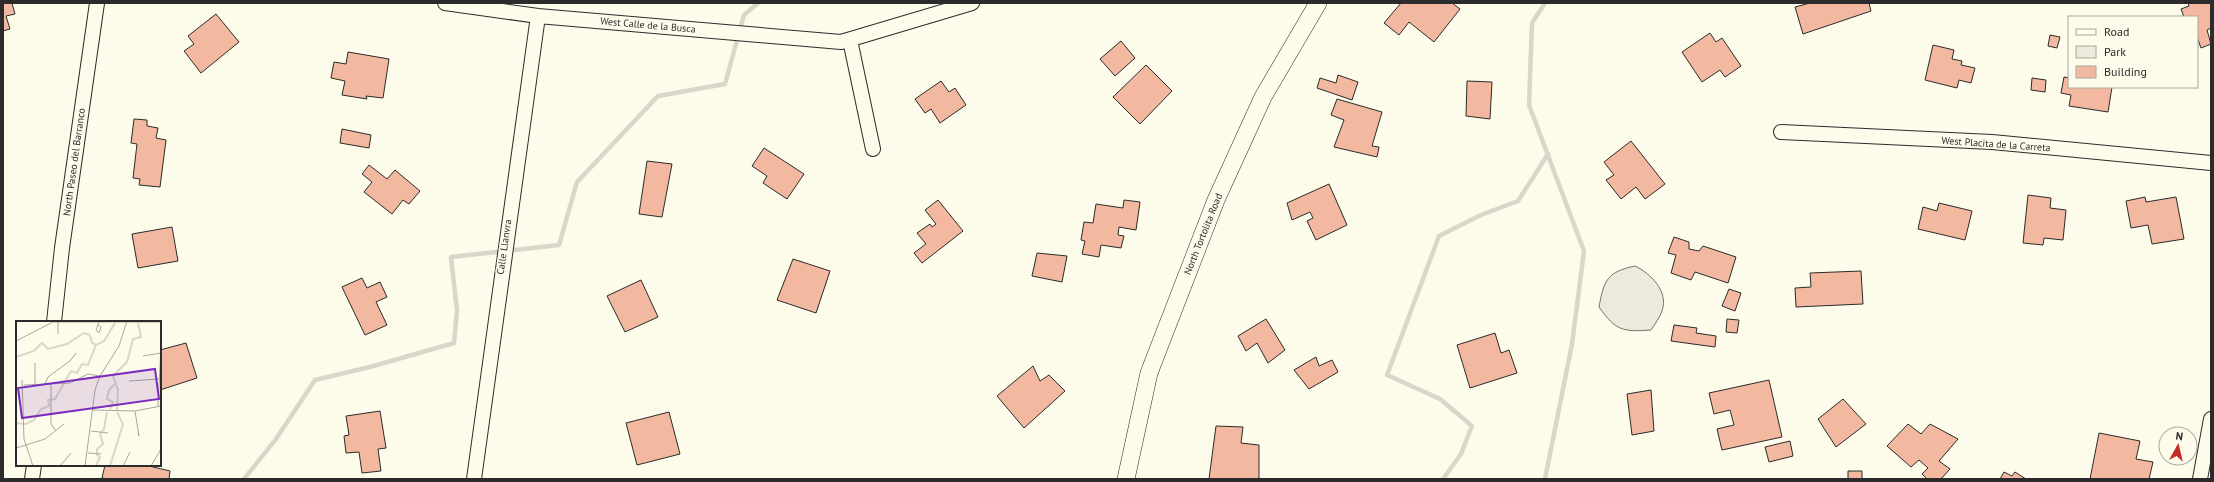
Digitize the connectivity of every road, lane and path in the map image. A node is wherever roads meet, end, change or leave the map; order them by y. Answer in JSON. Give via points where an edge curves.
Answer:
{"nodes":[{"id":1,"x":97,"y":3,"type":"edge"},
{"id":2,"x":445,"y":3,"type":"edge"},
{"id":3,"x":972,"y":3,"type":"edge"},
{"id":4,"x":1318,"y":3,"type":"edge"},
{"id":5,"x":538,"y":16,"type":"junction"},
{"id":6,"x":850,"y":40,"type":"junction"},
{"id":7,"x":1781,"y":132,"type":"dead end"},
{"id":8,"x":873,"y":149,"type":"dead end"},
{"id":9,"x":2211,"y":163,"type":"edge"},
{"id":10,"x":54,"y":321,"type":"edge"},
{"id":11,"x":2211,"y":419,"type":"edge"},
{"id":12,"x":34,"y":466,"type":"edge"},
{"id":13,"x":32,"y":479,"type":"edge"},
{"id":14,"x":474,"y":479,"type":"edge"},
{"id":15,"x":1126,"y":479,"type":"edge"},
{"id":16,"x":2200,"y":479,"type":"edge"}],
"edges":[{"from":1,"to":10,"type":"street","name":"North Paseo del Barranco"},
{"from":2,"to":5,"type":"street","name":"West Calle de la Busca"},
{"from":3,"to":6,"type":"street","name":"West Calle de la Busca"},
{"from":4,"to":15,"type":"street","name":"North Tortolita Road","via":[[1263,97],[1216,200],[1149,373]]},
{"from":5,"to":6,"type":"street","name":"West Calle de la Busca","via":[[841,42]]},
{"from":5,"to":14,"type":"street","name":"Calle Llanvra"},
{"from":6,"to":8,"type":"street"},
{"from":7,"to":9,"type":"street","name":"West Placita de la Carreta","via":[[1992,142]]},
{"from":11,"to":16,"type":"street"},
{"from":12,"to":13,"type":"street"}]}
